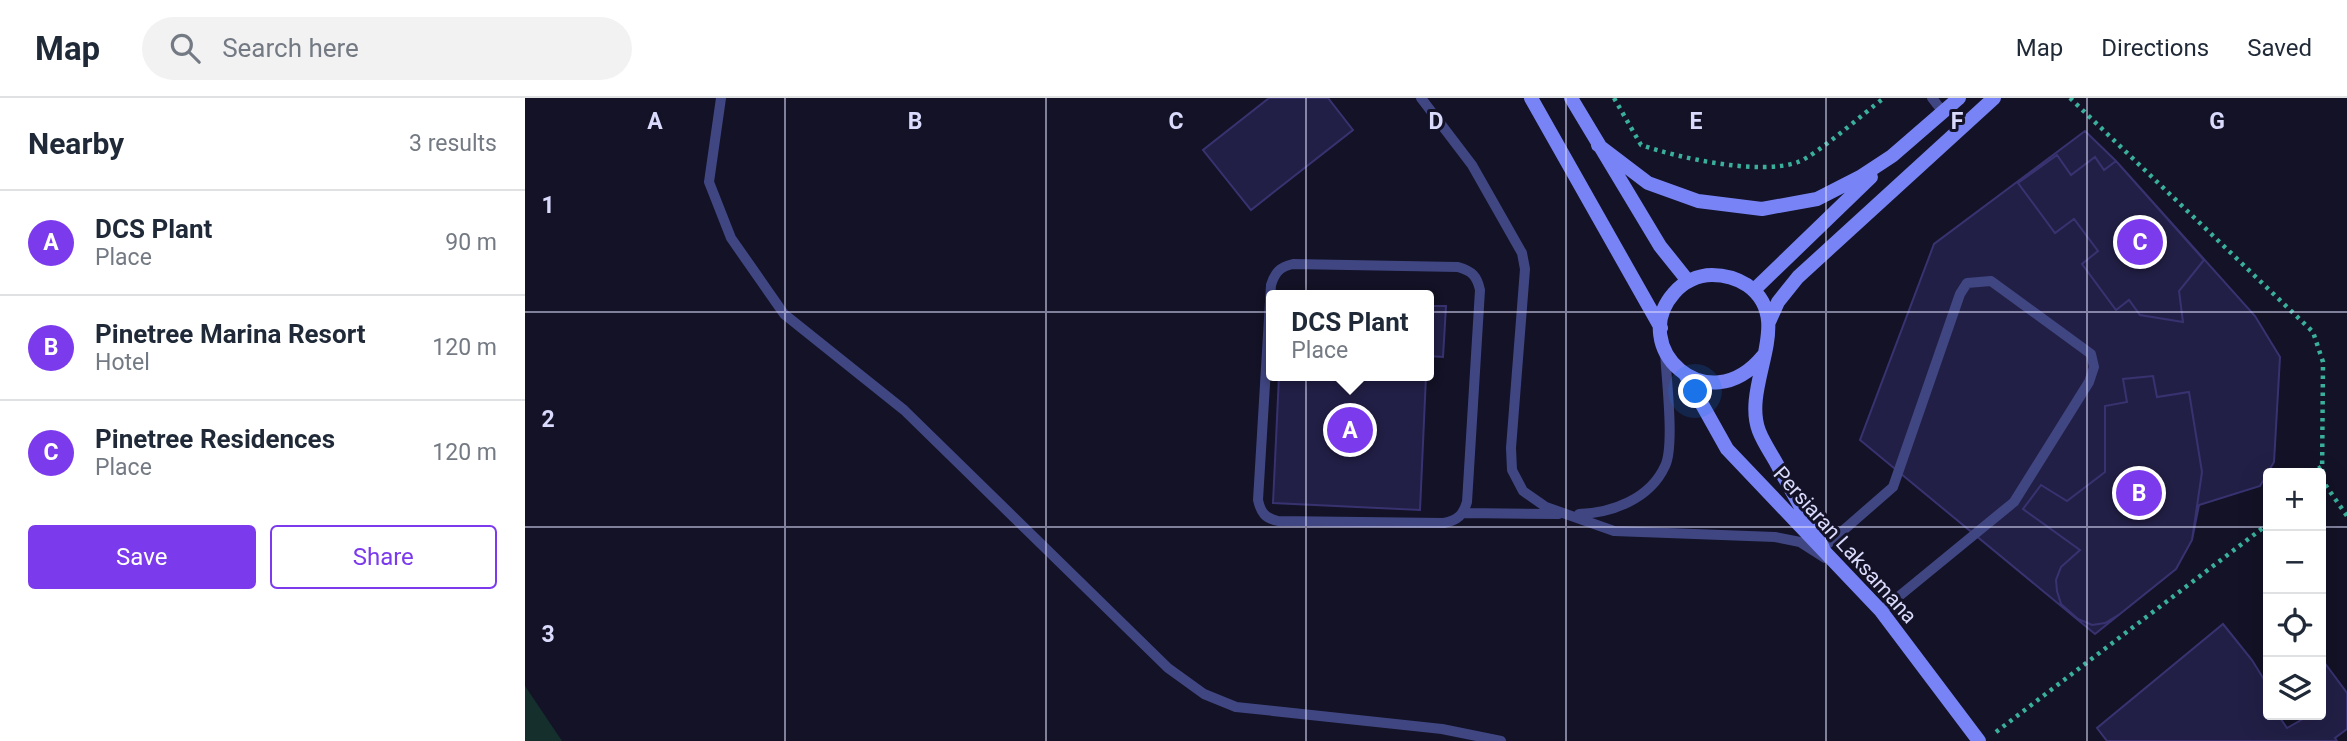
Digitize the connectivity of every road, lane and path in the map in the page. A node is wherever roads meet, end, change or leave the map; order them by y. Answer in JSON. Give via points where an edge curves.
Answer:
{"nodes":[{"id":1,"x":721,"y":98,"type":"edge"},
{"id":2,"x":1421,"y":98,"type":"edge"},
{"id":3,"x":1531,"y":98,"type":"edge"},
{"id":4,"x":1570,"y":98,"type":"edge"},
{"id":5,"x":1614,"y":98,"type":"edge"},
{"id":6,"x":1884,"y":98,"type":"edge"},
{"id":7,"x":1932,"y":98,"type":"edge"},
{"id":8,"x":1959,"y":98,"type":"edge"},
{"id":9,"x":1994,"y":98,"type":"edge"},
{"id":10,"x":2070,"y":98,"type":"edge"},
{"id":11,"x":1943,"y":112,"type":"junction"},
{"id":12,"x":1598,"y":145,"type":"junction"},
{"id":13,"x":1892,"y":156,"type":"junction"},
{"id":14,"x":1688,"y":281,"type":"junction"},
{"id":15,"x":1271,"y":290,"type":"edge"},
{"id":16,"x":1754,"y":290,"type":"junction"},
{"id":17,"x":1769,"y":321,"type":"junction"},
{"id":18,"x":1661,"y":328,"type":"junction"},
{"id":19,"x":1665,"y":351,"type":"junction"},
{"id":20,"x":1763,"y":356,"type":"junction"},
{"id":21,"x":1266,"y":368,"type":"edge"},
{"id":22,"x":1685,"y":374,"type":"junction"},
{"id":23,"x":2321,"y":467,"type":"joint"},
{"id":24,"x":1464,"y":513,"type":"junction"},
{"id":25,"x":1572,"y":515,"type":"junction"},
{"id":26,"x":2347,"y":516,"type":"edge"},
{"id":27,"x":2263,"y":528,"type":"edge"},
{"id":28,"x":1823,"y":548,"type":"junction"},
{"id":29,"x":1842,"y":569,"type":"junction"},
{"id":30,"x":1881,"y":611,"type":"junction"},
{"id":31,"x":1995,"y":733,"type":"dead end"},
{"id":32,"x":1501,"y":741,"type":"edge"},
{"id":33,"x":1979,"y":741,"type":"edge"}],
"edges":[{"from":1,"to":32,"type":"lane","via":[[709,182],[731,238],[784,314],[904,410],[1168,668],[1204,694],[1236,706],[1442,729]]},
{"from":2,"to":25,"type":"lane","via":[[1472,165],[1522,253],[1525,269],[1512,470],[1523,491],[1546,507]]},
{"from":3,"to":18,"type":"street"},
{"from":4,"to":12,"type":"street"},
{"from":5,"to":6,"type":"path","via":[[1641,145],[1680,159],[1775,167],[1800,162]]},
{"from":7,"to":11,"type":"lane"},
{"from":8,"to":11,"type":"street"},
{"from":9,"to":17,"type":"street","via":[[1798,277]]},
{"from":10,"to":23,"type":"path","via":[[2313,332],[2323,362]]},
{"from":11,"to":13,"type":"street"},
{"from":12,"to":13,"type":"street","via":[[1649,183],[1699,201],[1762,209],[1817,200]]},
{"from":12,"to":14,"type":"street","via":[[1660,246]]},
{"from":13,"to":16,"type":"street"},
{"from":14,"to":16,"type":"street","via":[[1722,275]]},
{"from":14,"to":18,"type":"street","via":[[1665,308]]},
{"from":15,"to":24,"type":"lane","via":[[1274,274],[1293,264],[1458,267],[1478,278]]},
{"from":16,"to":17,"type":"street"},
{"from":17,"to":20,"type":"street"},
{"from":18,"to":19,"type":"street"},
{"from":19,"to":22,"type":"street"},
{"from":19,"to":25,"type":"lane","via":[[1666,466],[1640,497],[1598,514]]},
{"from":20,"to":22,"type":"street","via":[[1744,374],[1719,383]]},
{"from":20,"to":28,"type":"street","via":[[1756,402],[1758,430]]},
{"from":21,"to":24,"type":"lane","via":[[1258,500],[1268,518],[1444,523]]},
{"from":22,"to":28,"type":"street","name":"Persiaran Laksamana","via":[[1727,449]]},
{"from":23,"to":26,"type":"path","via":[[2322,480]]},
{"from":24,"to":25,"type":"lane"},
{"from":25,"to":29,"type":"lane","via":[[1614,531],[1775,537],[1800,542]]},
{"from":27,"to":31,"type":"path"},
{"from":28,"to":29,"type":"street","name":"Persiaran Laksamana"},
{"from":28,"to":30,"type":"lane","via":[[1893,487],[1960,294],[1968,283],[1991,281],[2091,354],[2094,367],[2089,382],[2014,502]]},
{"from":29,"to":30,"type":"street","name":"Persiaran Laksamana"},
{"from":30,"to":33,"type":"street","name":"Persiaran Laksamana"}]}
